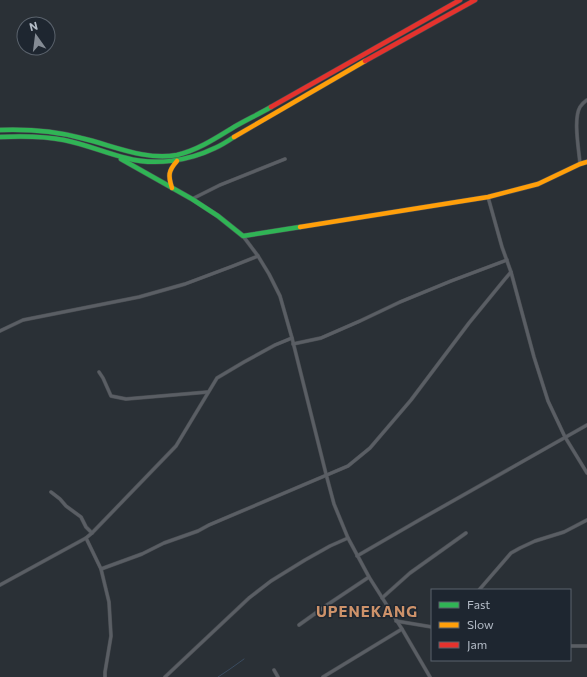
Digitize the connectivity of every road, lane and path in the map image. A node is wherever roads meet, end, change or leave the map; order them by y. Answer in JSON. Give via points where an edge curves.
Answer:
{"nodes":[{"id":1,"x":460,"y":0,"type":"edge"},
{"id":2,"x":475,"y":0,"type":"edge"},
{"id":3,"x":587,"y":100,"type":"edge"},
{"id":4,"x":246,"y":121,"type":"junction"},
{"id":5,"x":254,"y":125,"type":"junction"},
{"id":6,"x":0,"y":130,"type":"edge"},
{"id":7,"x":0,"y":137,"type":"edge"},
{"id":8,"x":115,"y":155,"type":"junction"},
{"id":9,"x":285,"y":159,"type":"dead end"},
{"id":10,"x":178,"y":160,"type":"junction"},
{"id":11,"x":587,"y":162,"type":"edge"},
{"id":12,"x":580,"y":164,"type":"junction"},
{"id":13,"x":172,"y":188,"type":"junction"},
{"id":14,"x":488,"y":197,"type":"junction"},
{"id":15,"x":192,"y":199,"type":"junction"},
{"id":16,"x":243,"y":236,"type":"junction"},
{"id":17,"x":258,"y":256,"type":"junction"},
{"id":18,"x":507,"y":260,"type":"junction"},
{"id":19,"x":511,"y":272,"type":"junction"},
{"id":20,"x":0,"y":331,"type":"edge"},
{"id":21,"x":292,"y":338,"type":"junction"},
{"id":22,"x":293,"y":344,"type":"junction"},
{"id":23,"x":99,"y":372,"type":"dead end"},
{"id":24,"x":208,"y":392,"type":"junction"},
{"id":25,"x":587,"y":425,"type":"edge"},
{"id":26,"x":565,"y":437,"type":"junction"},
{"id":27,"x":587,"y":473,"type":"edge"},
{"id":28,"x":326,"y":474,"type":"junction"},
{"id":29,"x":51,"y":492,"type":"dead end"},
{"id":30,"x":587,"y":520,"type":"edge"},
{"id":31,"x":92,"y":533,"type":"junction"},
{"id":32,"x":466,"y":533,"type":"dead end"},
{"id":33,"x":86,"y":538,"type":"junction"},
{"id":34,"x":348,"y":538,"type":"junction"},
{"id":35,"x":357,"y":556,"type":"junction"},
{"id":36,"x":101,"y":569,"type":"junction"},
{"id":37,"x":369,"y":577,"type":"junction"},
{"id":38,"x":0,"y":585,"type":"edge"},
{"id":39,"x":480,"y":589,"type":"edge"},
{"id":40,"x":382,"y":598,"type":"junction"},
{"id":41,"x":396,"y":621,"type":"junction"},
{"id":42,"x":299,"y":624,"type":"dead end"},
{"id":43,"x":431,"y":627,"type":"edge"},
{"id":44,"x":402,"y":629,"type":"junction"},
{"id":45,"x":571,"y":646,"type":"edge"},
{"id":46,"x":587,"y":646,"type":"edge"},
{"id":47,"x":274,"y":670,"type":"dead end"},
{"id":48,"x":105,"y":677,"type":"edge"},
{"id":49,"x":165,"y":677,"type":"edge"},
{"id":50,"x":278,"y":677,"type":"edge"},
{"id":51,"x":323,"y":677,"type":"edge"},
{"id":52,"x":430,"y":677,"type":"edge"}],
"edges":[{"from":1,"to":4,"type":"main road"},
{"from":2,"to":5,"type":"main road"},
{"from":3,"to":12,"type":"street","via":[[579,108],[577,119]]},
{"from":4,"to":5,"type":"main road"},
{"from":4,"to":6,"type":"main road","via":[[194,150],[156,156],[67,134],[43,130]]},
{"from":5,"to":10,"type":"main road","via":[[215,148]]},
{"from":7,"to":8,"type":"main road","via":[[44,137]]},
{"from":8,"to":10,"type":"main road","via":[[138,161]]},
{"from":8,"to":13,"type":"main road"},
{"from":9,"to":15,"type":"street"},
{"from":10,"to":13,"type":"main road","via":[[169,171]]},
{"from":11,"to":12,"type":"main road"},
{"from":12,"to":14,"type":"main road","via":[[538,184]]},
{"from":13,"to":15,"type":"main road"},
{"from":14,"to":16,"type":"main road"},
{"from":14,"to":18,"type":"street"},
{"from":15,"to":16,"type":"main road"},
{"from":16,"to":17,"type":"street"},
{"from":17,"to":20,"type":"street","via":[[185,284],[139,297],[24,320]]},
{"from":17,"to":21,"type":"street","via":[[280,296]]},
{"from":18,"to":19,"type":"street"},
{"from":18,"to":22,"type":"street","via":[[400,302],[321,338]]},
{"from":19,"to":26,"type":"street","via":[[548,401]]},
{"from":19,"to":28,"type":"street","via":[[370,448],[348,466]]},
{"from":21,"to":22,"type":"street"},
{"from":21,"to":24,"type":"street","via":[[250,358],[217,378]]},
{"from":22,"to":28,"type":"street"},
{"from":23,"to":24,"type":"street","via":[[111,396],[126,399]]},
{"from":24,"to":31,"type":"street","via":[[176,446]]},
{"from":25,"to":26,"type":"street"},
{"from":26,"to":27,"type":"street"},
{"from":26,"to":35,"type":"street"},
{"from":28,"to":34,"type":"street","via":[[334,504]]},
{"from":28,"to":36,"type":"street","via":[[198,531]]},
{"from":29,"to":31,"type":"street","via":[[81,517]]},
{"from":30,"to":39,"type":"street","via":[[511,553]]},
{"from":31,"to":33,"type":"street"},
{"from":32,"to":40,"type":"street","via":[[410,573]]},
{"from":33,"to":36,"type":"street"},
{"from":33,"to":38,"type":"street"},
{"from":34,"to":35,"type":"street"},
{"from":34,"to":49,"type":"street","via":[[271,581],[249,598]]},
{"from":35,"to":37,"type":"street"},
{"from":36,"to":48,"type":"street","via":[[109,602],[111,636]]},
{"from":37,"to":40,"type":"street"},
{"from":37,"to":42,"type":"street"},
{"from":40,"to":41,"type":"street"},
{"from":41,"to":43,"type":"street"},
{"from":41,"to":44,"type":"street"},
{"from":44,"to":51,"type":"street"},
{"from":44,"to":52,"type":"street"},
{"from":45,"to":46,"type":"street"},
{"from":47,"to":50,"type":"street"}]}
